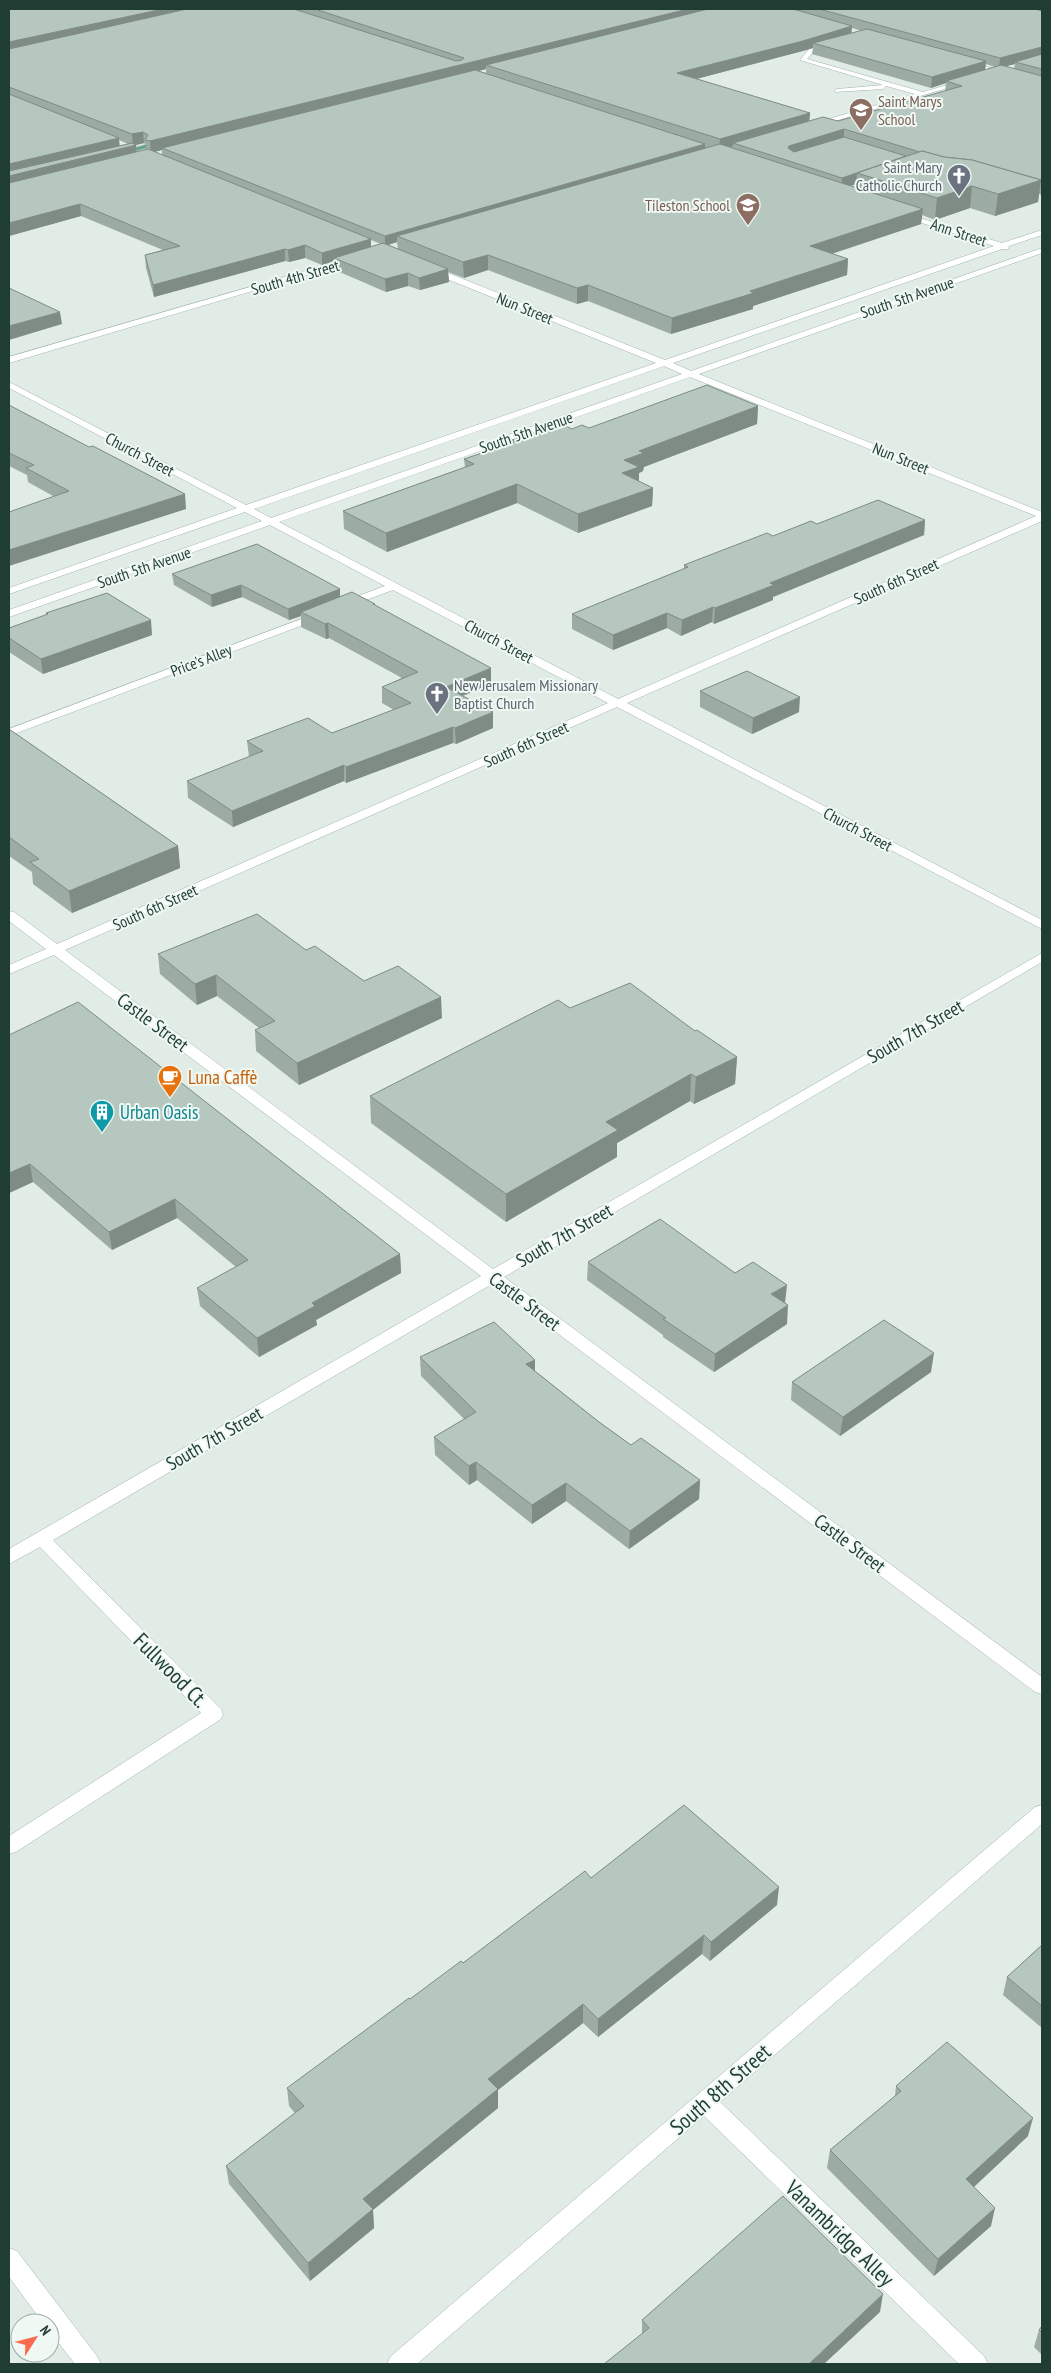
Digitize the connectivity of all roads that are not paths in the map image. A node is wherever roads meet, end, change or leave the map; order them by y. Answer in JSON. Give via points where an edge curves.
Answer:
{"nodes":[{"id":1,"x":840,"y":42,"type":"edge"},
{"id":2,"x":955,"y":60,"type":"edge"},
{"id":3,"x":1014,"y":68,"type":"edge"},
{"id":4,"x":999,"y":72,"type":"junction"},
{"id":5,"x":983,"y":77,"type":"edge"},
{"id":6,"x":975,"y":79,"type":"edge"},
{"id":7,"x":1042,"y":84,"type":"edge"},
{"id":8,"x":893,"y":86,"type":"junction"},
{"id":9,"x":837,"y":91,"type":"dead end"},
{"id":10,"x":922,"y":94,"type":"junction"},
{"id":11,"x":802,"y":130,"type":"edge"},
{"id":12,"x":176,"y":139,"type":"edge"},
{"id":13,"x":117,"y":144,"type":"edge"},
{"id":14,"x":133,"y":150,"type":"junction"},
{"id":15,"x":112,"y":155,"type":"edge"},
{"id":16,"x":150,"y":157,"type":"edge"},
{"id":17,"x":894,"y":211,"type":"edge"},
{"id":18,"x":1042,"y":232,"type":"edge"},
{"id":19,"x":1002,"y":246,"type":"junction"},
{"id":20,"x":1042,"y":250,"type":"edge"},
{"id":21,"x":1028,"y":255,"type":"junction"},
{"id":22,"x":365,"y":257,"type":"edge"},
{"id":23,"x":1042,"y":259,"type":"edge"},
{"id":24,"x":422,"y":266,"type":"edge"},
{"id":25,"x":9,"y":360,"type":"edge"},
{"id":26,"x":665,"y":363,"type":"junction"},
{"id":27,"x":691,"y":374,"type":"junction"},
{"id":28,"x":9,"y":385,"type":"edge"},
{"id":29,"x":246,"y":509,"type":"junction"},
{"id":30,"x":1042,"y":516,"type":"edge"},
{"id":31,"x":271,"y":522,"type":"junction"},
{"id":32,"x":394,"y":586,"type":"junction"},
{"id":33,"x":9,"y":591,"type":"edge"},
{"id":34,"x":9,"y":614,"type":"edge"},
{"id":35,"x":618,"y":703,"type":"junction"},
{"id":36,"x":9,"y":733,"type":"edge"},
{"id":37,"x":9,"y":914,"type":"edge"},
{"id":38,"x":1042,"y":925,"type":"edge"},
{"id":39,"x":56,"y":950,"type":"junction"},
{"id":40,"x":1042,"y":958,"type":"edge"},
{"id":41,"x":9,"y":970,"type":"edge"},
{"id":42,"x":492,"y":1276,"type":"junction"},
{"id":43,"x":41,"y":1538,"type":"junction"},
{"id":44,"x":9,"y":1557,"type":"edge"},
{"id":45,"x":1042,"y":1687,"type":"edge"},
{"id":46,"x":1042,"y":1813,"type":"edge"},
{"id":47,"x":9,"y":1846,"type":"edge"},
{"id":48,"x":705,"y":2102,"type":"junction"},
{"id":49,"x":9,"y":2259,"type":"edge"},
{"id":50,"x":89,"y":2364,"type":"edge"},
{"id":51,"x":399,"y":2364,"type":"edge"},
{"id":52,"x":976,"y":2364,"type":"edge"}],
"edges":[{"from":1,"to":8,"type":"street","via":[[809,51],[803,60]]},
{"from":2,"to":4,"type":"street"},
{"from":3,"to":4,"type":"street"},
{"from":4,"to":5,"type":"street"},
{"from":4,"to":7,"type":"street"},
{"from":6,"to":10,"type":"street"},
{"from":8,"to":9,"type":"street"},
{"from":8,"to":10,"type":"street"},
{"from":10,"to":11,"type":"street"},
{"from":12,"to":14,"type":"main road"},
{"from":13,"to":14,"type":"street"},
{"from":14,"to":15,"type":"main road"},
{"from":14,"to":16,"type":"street"},
{"from":17,"to":19,"type":"street","name":"Ann Street"},
{"from":18,"to":19,"type":"street","name":"South 5th Avenue"},
{"from":19,"to":21,"type":"street","name":"Ann Street"},
{"from":19,"to":26,"type":"street","name":"South 5th Avenue"},
{"from":20,"to":21,"type":"street","name":"South 5th Avenue"},
{"from":21,"to":23,"type":"street","name":"Ann Street"},
{"from":21,"to":27,"type":"street","name":"South 5th Avenue"},
{"from":22,"to":25,"type":"street","name":"South 4th Street"},
{"from":24,"to":26,"type":"street","name":"Nun Street"},
{"from":26,"to":27,"type":"street","name":"Nun Street"},
{"from":26,"to":29,"type":"street","name":"South 5th Avenue"},
{"from":27,"to":30,"type":"street","name":"Nun Street"},
{"from":27,"to":31,"type":"street","name":"South 5th Avenue"},
{"from":28,"to":29,"type":"street","name":"Church Street"},
{"from":29,"to":31,"type":"street","name":"Church Street"},
{"from":29,"to":33,"type":"street","name":"South 5th Avenue"},
{"from":30,"to":35,"type":"street","name":"South 6th Street"},
{"from":31,"to":32,"type":"street","name":"Church Street"},
{"from":31,"to":34,"type":"street","name":"South 5th Avenue"},
{"from":32,"to":35,"type":"street","name":"Church Street"},
{"from":32,"to":36,"type":"street","name":"Price's Alley"},
{"from":35,"to":38,"type":"street","name":"Church Street"},
{"from":35,"to":39,"type":"street","name":"South 6th Street"},
{"from":37,"to":39,"type":"street","name":"Castle Street"},
{"from":39,"to":41,"type":"street","name":"South 6th Street"},
{"from":39,"to":42,"type":"street","name":"Castle Street"},
{"from":40,"to":42,"type":"street","name":"South 7th Street"},
{"from":42,"to":43,"type":"street","name":"South 7th Street"},
{"from":42,"to":45,"type":"street","name":"Castle Street"},
{"from":43,"to":44,"type":"street","name":"South 7th Street"},
{"from":43,"to":47,"type":"street","name":"Fullwood Ct.","via":[[214,1714]]},
{"from":46,"to":48,"type":"street","name":"South 8th Street"},
{"from":48,"to":51,"type":"street","name":"South 8th Street"},
{"from":48,"to":52,"type":"street","name":"Vanambridge Alley"},
{"from":49,"to":50,"type":"street"}]}
